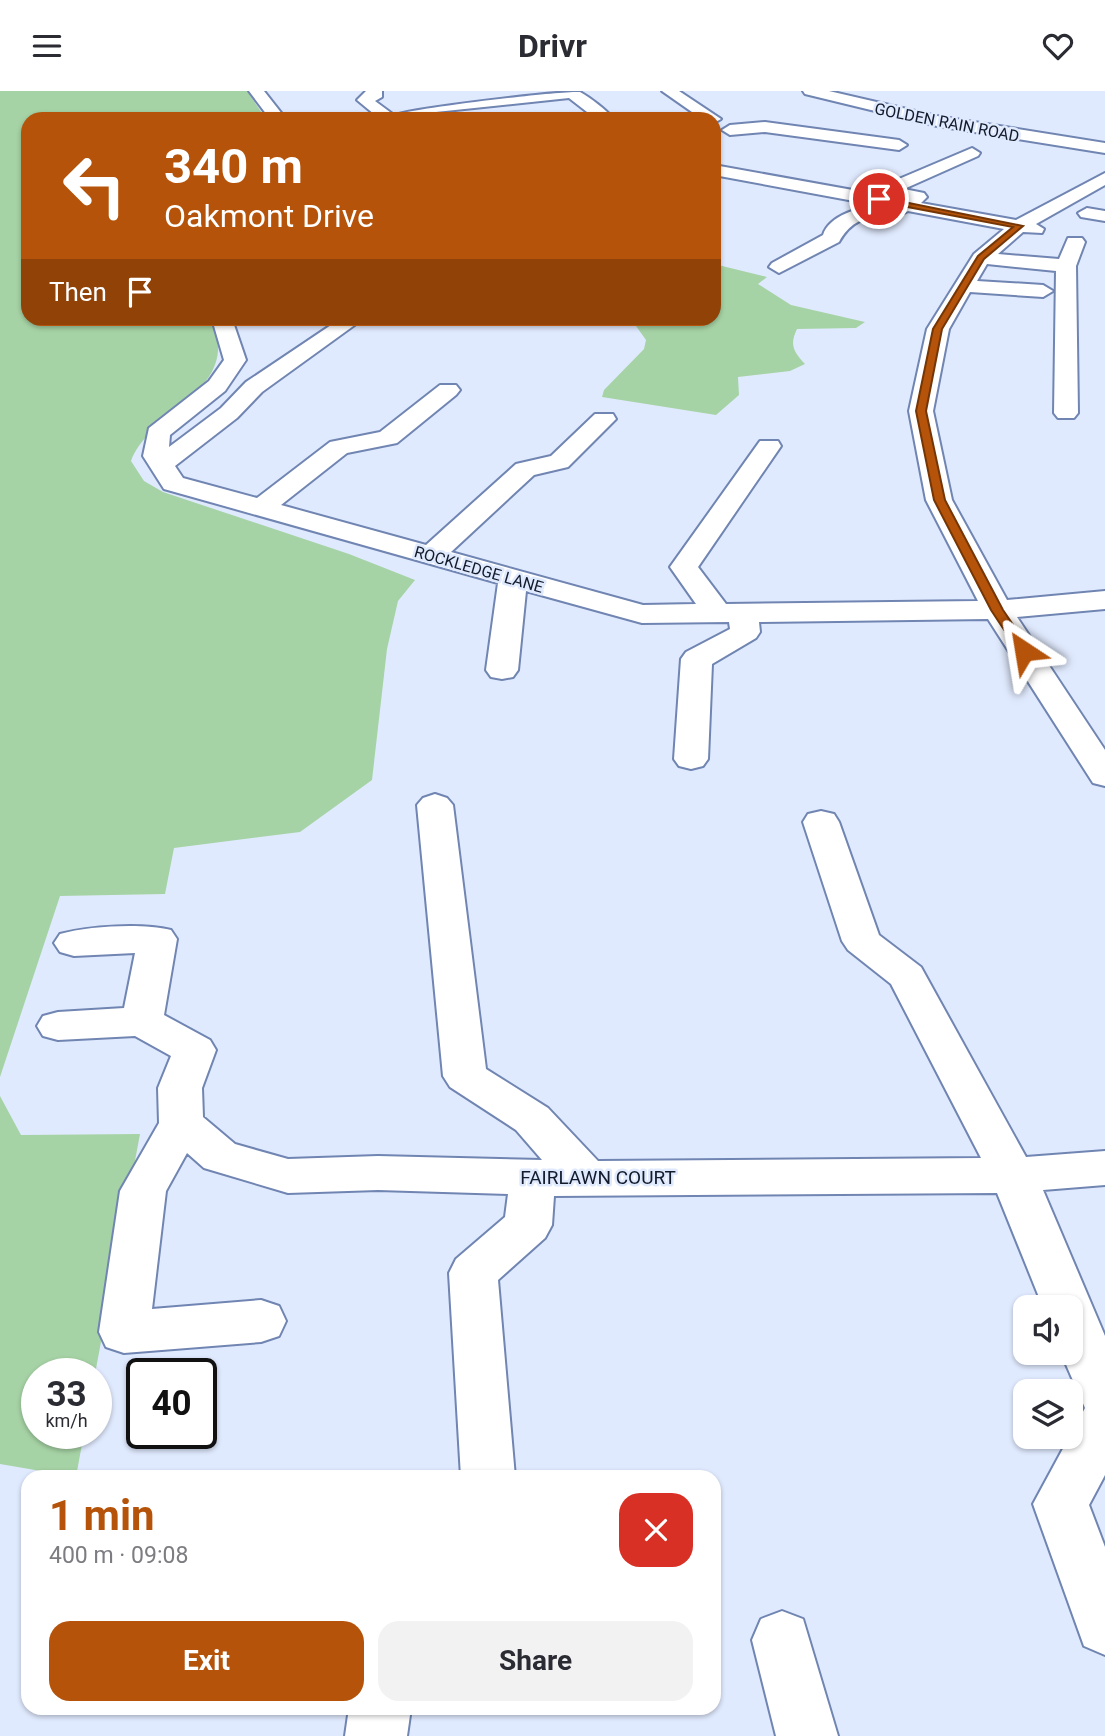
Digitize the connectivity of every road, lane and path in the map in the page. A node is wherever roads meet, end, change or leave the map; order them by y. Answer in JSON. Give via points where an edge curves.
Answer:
{"nodes":[{"id":1,"x":373,"y":91,"type":"edge"},
{"id":2,"x":669,"y":91,"type":"edge"},
{"id":3,"x":810,"y":91,"type":"edge"},
{"id":4,"x":570,"y":92,"type":"edge"},
{"id":5,"x":474,"y":102,"type":"junction"},
{"id":6,"x":287,"y":103,"type":"dead end"},
{"id":7,"x":267,"y":105,"type":"edge"},
{"id":8,"x":380,"y":112,"type":"edge"},
{"id":9,"x":421,"y":112,"type":"edge"},
{"id":10,"x":477,"y":112,"type":"edge"},
{"id":11,"x":597,"y":112,"type":"edge"},
{"id":12,"x":702,"y":112,"type":"edge"},
{"id":13,"x":721,"y":124,"type":"edge"},
{"id":14,"x":734,"y":133,"type":"junction"},
{"id":15,"x":1043,"y":139,"type":"junction"},
{"id":16,"x":721,"y":141,"type":"edge"},
{"id":17,"x":777,"y":142,"type":"dead end"},
{"id":18,"x":899,"y":145,"type":"dead end"},
{"id":19,"x":1105,"y":148,"type":"edge"},
{"id":20,"x":972,"y":153,"type":"dead end"},
{"id":21,"x":1105,"y":155,"type":"edge"},
{"id":22,"x":721,"y":171,"type":"edge"},
{"id":23,"x":1105,"y":178,"type":"edge"},
{"id":24,"x":1105,"y":203,"type":"edge"},
{"id":25,"x":906,"y":205,"type":"junction"},
{"id":26,"x":967,"y":207,"type":"dead end"},
{"id":27,"x":1096,"y":215,"type":"edge"},
{"id":28,"x":943,"y":222,"type":"dead end"},
{"id":29,"x":1020,"y":226,"type":"junction"},
{"id":30,"x":1076,"y":234,"type":"edge"},
{"id":31,"x":981,"y":258,"type":"junction"},
{"id":32,"x":779,"y":267,"type":"dead end"},
{"id":33,"x":1066,"y":267,"type":"junction"},
{"id":34,"x":964,"y":286,"type":"junction"},
{"id":35,"x":1043,"y":291,"type":"dead end"},
{"id":36,"x":224,"y":326,"type":"edge"},
{"id":37,"x":343,"y":326,"type":"edge"},
{"id":38,"x":448,"y":390,"type":"dead end"},
{"id":39,"x":1066,"y":413,"type":"dead end"},
{"id":40,"x":604,"y":419,"type":"dead end"},
{"id":41,"x":769,"y":446,"type":"dead end"},
{"id":42,"x":162,"y":465,"type":"junction"},
{"id":43,"x":261,"y":508,"type":"junction"},
{"id":44,"x":431,"y":555,"type":"junction"},
{"id":45,"x":513,"y":578,"type":"junction"},
{"id":46,"x":1105,"y":600,"type":"edge"},
{"id":47,"x":997,"y":610,"type":"junction"},
{"id":48,"x":731,"y":614,"type":"junction"},
{"id":49,"x":502,"y":670,"type":"dead end"},
{"id":50,"x":691,"y":759,"type":"dead end"},
{"id":51,"x":1105,"y":776,"type":"edge"},
{"id":52,"x":435,"y":805,"type":"dead end"},
{"id":53,"x":821,"y":822,"type":"dead end"},
{"id":54,"x":74,"y":943,"type":"dead end"},
{"id":55,"x":142,"y":1021,"type":"junction"},
{"id":56,"x":58,"y":1026,"type":"dead end"},
{"id":57,"x":181,"y":1123,"type":"junction"},
{"id":58,"x":1105,"y":1168,"type":"edge"},
{"id":59,"x":1013,"y":1175,"type":"junction"},
{"id":60,"x":533,"y":1177,"type":"junction"},
{"id":61,"x":586,"y":1179,"type":"junction"},
{"id":62,"x":1063,"y":1295,"type":"edge"},
{"id":63,"x":261,"y":1321,"type":"dead end"},
{"id":64,"x":1083,"y":1344,"type":"edge"},
{"id":65,"x":1105,"y":1396,"type":"edge"},
{"id":66,"x":1105,"y":1422,"type":"edge"},
{"id":67,"x":487,"y":1470,"type":"edge"},
{"id":68,"x":1105,"y":1626,"type":"edge"},
{"id":69,"x":782,"y":1640,"type":"dead end"},
{"id":70,"x":379,"y":1715,"type":"edge"},
{"id":71,"x":376,"y":1736,"type":"edge"},
{"id":72,"x":807,"y":1736,"type":"edge"}],
"edges":[{"from":1,"to":8,"type":"street","via":[[377,94],[364,100]]},
{"from":2,"to":12,"type":"street"},
{"from":3,"to":15,"type":"street","name":"GOLDEN RAIN ROAD","via":[[866,107]]},
{"from":4,"to":5,"type":"street"},
{"from":4,"to":11,"type":"street"},
{"from":5,"to":9,"type":"street"},
{"from":5,"to":10,"type":"street","via":[[480,110]]},
{"from":6,"to":7,"type":"street"},
{"from":13,"to":14,"type":"street"},
{"from":14,"to":16,"type":"street"},
{"from":14,"to":17,"type":"street"},
{"from":14,"to":18,"type":"street","via":[[765,127]]},
{"from":15,"to":19,"type":"street","name":"GOLDEN RAIN ROAD"},
{"from":15,"to":21,"type":"street","name":"GOLDEN RAIN ROAD"},
{"from":20,"to":25,"type":"street","via":[[886,191]]},
{"from":22,"to":25,"type":"street"},
{"from":23,"to":29,"type":"street"},
{"from":24,"to":27,"type":"street"},
{"from":25,"to":26,"type":"street"},
{"from":25,"to":28,"type":"street"},
{"from":25,"to":29,"type":"street"},
{"from":25,"to":32,"type":"street","via":[[865,211],[833,231],[832,238]]},
{"from":27,"to":30,"type":"street"},
{"from":29,"to":30,"type":"street"},
{"from":29,"to":31,"type":"street"},
{"from":30,"to":33,"type":"street"},
{"from":31,"to":33,"type":"street"},
{"from":31,"to":34,"type":"street"},
{"from":33,"to":39,"type":"street"},
{"from":34,"to":35,"type":"street"},
{"from":34,"to":47,"type":"street","via":[[938,329],[921,411],[939,500]]},
{"from":36,"to":42,"type":"street","via":[[235,360],[217,386],[158,433],[156,456]]},
{"from":37,"to":42,"type":"street","via":[[254,387],[229,413]]},
{"from":38,"to":43,"type":"street","via":[[388,438],[339,447]]},
{"from":40,"to":44,"type":"street","via":[[559,462],[525,469]]},
{"from":41,"to":48,"type":"street","via":[[684,568]]},
{"from":42,"to":43,"type":"street","name":"ROCKLEDGE LANE","via":[[173,484]]},
{"from":43,"to":44,"type":"street","name":"ROCKLEDGE LANE"},
{"from":44,"to":45,"type":"street","name":"ROCKLEDGE LANE"},
{"from":45,"to":48,"type":"street","name":"ROCKLEDGE LANE","via":[[642,614]]},
{"from":45,"to":49,"type":"street"},
{"from":46,"to":47,"type":"street","name":"ROCKLEDGE LANE"},
{"from":47,"to":48,"type":"street","name":"ROCKLEDGE LANE"},
{"from":47,"to":51,"type":"street"},
{"from":48,"to":50,"type":"street","via":[[745,632],[696,659]]},
{"from":52,"to":61,"type":"street","via":[[465,1076],[533,1119]]},
{"from":53,"to":59,"type":"street","via":[[862,941],[907,976]]},
{"from":54,"to":55,"type":"street","via":[[157,939]]},
{"from":55,"to":56,"type":"street"},
{"from":55,"to":57,"type":"street","via":[[195,1050],[180,1088]]},
{"from":57,"to":60,"type":"street","name":"FAIRLAWN COURT","via":[[220,1156],[288,1176]]},
{"from":57,"to":63,"type":"street","via":[[143,1191],[124,1332]]},
{"from":58,"to":59,"type":"street","name":"FAIRLAWN COURT"},
{"from":59,"to":61,"type":"street","name":"FAIRLAWN COURT"},
{"from":59,"to":62,"type":"street"},
{"from":60,"to":61,"type":"street","name":"FAIRLAWN COURT"},
{"from":60,"to":67,"type":"street","via":[[528,1225],[473,1273]]},
{"from":64,"to":65,"type":"street"},
{"from":66,"to":68,"type":"street","via":[[1060,1504]]},
{"from":69,"to":72,"type":"street"},
{"from":70,"to":71,"type":"street"}]}
